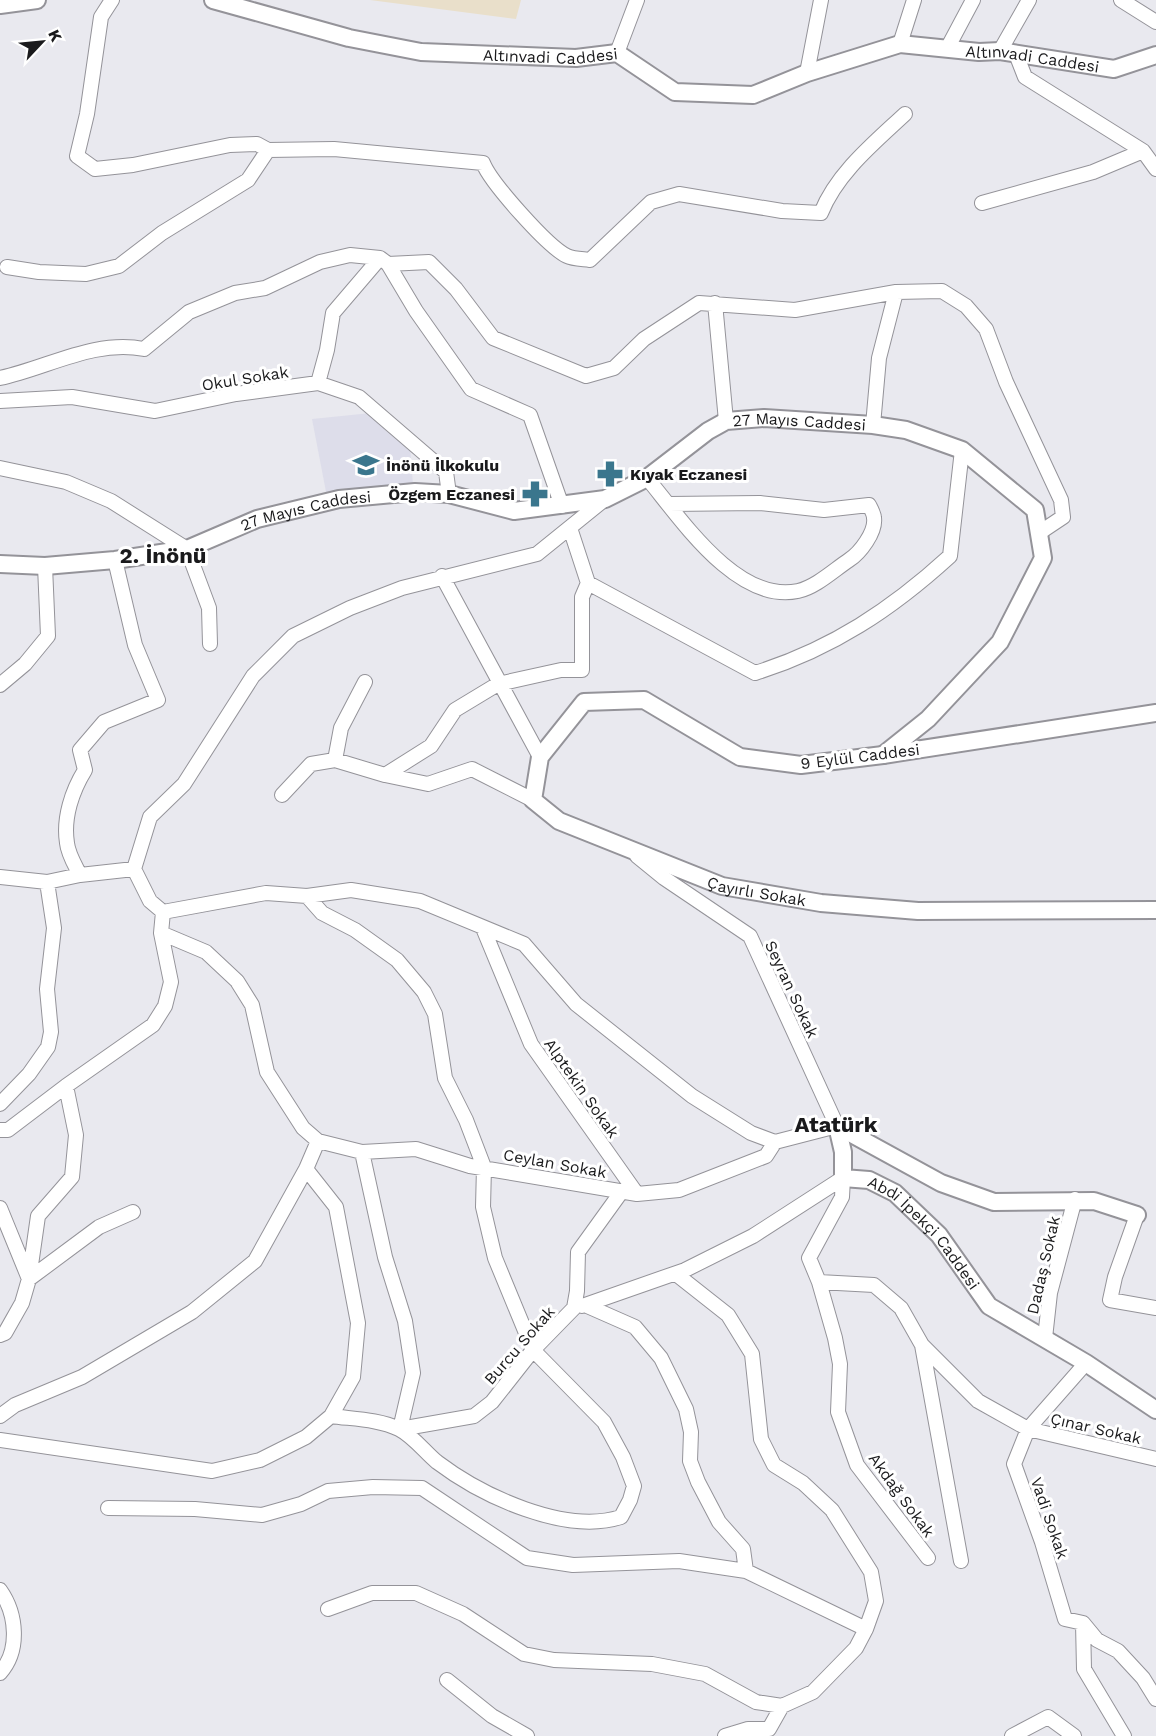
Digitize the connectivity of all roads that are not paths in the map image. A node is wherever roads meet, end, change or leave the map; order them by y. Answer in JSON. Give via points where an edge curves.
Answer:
{"nodes":[{"id":1,"x":37,"y":0,"type":"edge"},
{"id":2,"x":112,"y":0,"type":"edge"},
{"id":3,"x":213,"y":0,"type":"edge"},
{"id":4,"x":637,"y":0,"type":"edge"},
{"id":5,"x":821,"y":0,"type":"edge"},
{"id":6,"x":914,"y":0,"type":"edge"},
{"id":7,"x":974,"y":0,"type":"edge"},
{"id":8,"x":1029,"y":0,"type":"edge"},
{"id":9,"x":1121,"y":0,"type":"edge"},
{"id":10,"x":0,"y":5,"type":"edge"},
{"id":11,"x":1156,"y":22,"type":"edge"},
{"id":12,"x":900,"y":44,"type":"junction"},
{"id":13,"x":948,"y":47,"type":"junction"},
{"id":14,"x":617,"y":53,"type":"junction"},
{"id":15,"x":1008,"y":53,"type":"junction"},
{"id":16,"x":1156,"y":55,"type":"edge"},
{"id":17,"x":807,"y":73,"type":"junction"},
{"id":18,"x":905,"y":114,"type":"dead end"},
{"id":19,"x":268,"y":150,"type":"junction"},
{"id":20,"x":1143,"y":151,"type":"junction"},
{"id":21,"x":1156,"y":169,"type":"edge"},
{"id":22,"x":982,"y":202,"type":"dead end"},
{"id":23,"x":384,"y":261,"type":"junction"},
{"id":24,"x":7,"y":267,"type":"dead end"},
{"id":25,"x":896,"y":291,"type":"junction"},
{"id":26,"x":715,"y":303,"type":"junction"},
{"id":27,"x":0,"y":378,"type":"edge"},
{"id":28,"x":318,"y":383,"type":"junction"},
{"id":29,"x":0,"y":401,"type":"edge"},
{"id":30,"x":726,"y":421,"type":"junction"},
{"id":31,"x":873,"y":425,"type":"junction"},
{"id":32,"x":962,"y":450,"type":"junction"},
{"id":33,"x":0,"y":468,"type":"edge"},
{"id":34,"x":647,"y":478,"type":"junction"},
{"id":35,"x":449,"y":494,"type":"junction"},
{"id":36,"x":605,"y":499,"type":"junction"},
{"id":37,"x":669,"y":504,"type":"junction"},
{"id":38,"x":562,"y":506,"type":"junction"},
{"id":39,"x":570,"y":528,"type":"junction"},
{"id":40,"x":1039,"y":533,"type":"junction"},
{"id":41,"x":187,"y":549,"type":"junction"},
{"id":42,"x":115,"y":560,"type":"junction"},
{"id":43,"x":0,"y":564,"type":"edge"},
{"id":44,"x":45,"y":566,"type":"junction"},
{"id":45,"x":442,"y":576,"type":"junction"},
{"id":46,"x":588,"y":583,"type":"junction"},
{"id":47,"x":210,"y":644,"type":"dead end"},
{"id":48,"x":365,"y":682,"type":"dead end"},
{"id":49,"x":498,"y":684,"type":"junction"},
{"id":50,"x":0,"y":685,"type":"edge"},
{"id":51,"x":1156,"y":713,"type":"edge"},
{"id":52,"x":883,"y":755,"type":"junction"},
{"id":53,"x":540,"y":757,"type":"junction"},
{"id":54,"x":335,"y":760,"type":"junction"},
{"id":55,"x":385,"y":775,"type":"junction"},
{"id":56,"x":282,"y":795,"type":"dead end"},
{"id":57,"x":533,"y":800,"type":"junction"},
{"id":58,"x":628,"y":848,"type":"junction"},
{"id":59,"x":134,"y":869,"type":"junction"},
{"id":60,"x":80,"y":875,"type":"junction"},
{"id":61,"x":0,"y":877,"type":"edge"},
{"id":62,"x":47,"y":882,"type":"junction"},
{"id":63,"x":307,"y":896,"type":"junction"},
{"id":64,"x":1156,"y":910,"type":"edge"},
{"id":65,"x":163,"y":912,"type":"junction"},
{"id":66,"x":483,"y":928,"type":"junction"},
{"id":67,"x":161,"y":933,"type":"junction"},
{"id":68,"x":66,"y":1086,"type":"junction"},
{"id":69,"x":0,"y":1104,"type":"edge"},
{"id":70,"x":837,"y":1126,"type":"junction"},
{"id":71,"x":0,"y":1130,"type":"edge"},
{"id":72,"x":318,"y":1141,"type":"junction"},
{"id":73,"x":775,"y":1142,"type":"junction"},
{"id":74,"x":362,"y":1152,"type":"junction"},
{"id":75,"x":484,"y":1167,"type":"junction"},
{"id":76,"x":306,"y":1169,"type":"junction"},
{"id":77,"x":843,"y":1179,"type":"junction"},
{"id":78,"x":622,"y":1191,"type":"junction"},
{"id":79,"x":637,"y":1194,"type":"junction"},
{"id":80,"x":1075,"y":1199,"type":"junction"},
{"id":81,"x":0,"y":1208,"type":"edge"},
{"id":82,"x":133,"y":1212,"type":"dead end"},
{"id":83,"x":1137,"y":1215,"type":"joint"},
{"id":84,"x":676,"y":1274,"type":"junction"},
{"id":85,"x":29,"y":1279,"type":"junction"},
{"id":86,"x":819,"y":1282,"type":"junction"},
{"id":87,"x":580,"y":1307,"type":"junction"},
{"id":88,"x":1156,"y":1308,"type":"edge"},
{"id":89,"x":0,"y":1335,"type":"edge"},
{"id":90,"x":1045,"y":1338,"type":"junction"},
{"id":91,"x":922,"y":1345,"type":"junction"},
{"id":92,"x":533,"y":1350,"type":"junction"},
{"id":93,"x":1086,"y":1363,"type":"junction"},
{"id":94,"x":1156,"y":1410,"type":"edge"},
{"id":95,"x":0,"y":1416,"type":"edge"},
{"id":96,"x":331,"y":1416,"type":"junction"},
{"id":97,"x":400,"y":1430,"type":"junction"},
{"id":98,"x":1028,"y":1430,"type":"junction"},
{"id":99,"x":0,"y":1440,"type":"edge"},
{"id":100,"x":1156,"y":1459,"type":"edge"},
{"id":101,"x":108,"y":1508,"type":"dead end"},
{"id":102,"x":928,"y":1558,"type":"dead end"},
{"id":103,"x":962,"y":1561,"type":"dead end"},
{"id":104,"x":746,"y":1571,"type":"junction"},
{"id":105,"x":0,"y":1590,"type":"edge"},
{"id":106,"x":328,"y":1609,"type":"dead end"},
{"id":107,"x":1083,"y":1623,"type":"junction"},
{"id":108,"x":866,"y":1629,"type":"junction"},
{"id":109,"x":0,"y":1673,"type":"edge"},
{"id":110,"x":447,"y":1680,"type":"dead end"},
{"id":111,"x":1156,"y":1699,"type":"edge"},
{"id":112,"x":782,"y":1706,"type":"junction"},
{"id":113,"x":775,"y":1732,"type":"edge"},
{"id":114,"x":527,"y":1736,"type":"edge"},
{"id":115,"x":725,"y":1736,"type":"edge"},
{"id":116,"x":1012,"y":1736,"type":"edge"},
{"id":117,"x":1074,"y":1736,"type":"edge"},
{"id":118,"x":1124,"y":1736,"type":"edge"}],
"edges":[{"from":1,"to":10,"type":"street"},
{"from":2,"to":19,"type":"street","via":[[101,16],[77,156],[95,169],[230,145],[257,144]]},
{"from":3,"to":14,"type":"street","name":"Altınvadi Caddesi","via":[[350,38],[421,52],[576,58]]},
{"from":4,"to":14,"type":"street"},
{"from":5,"to":17,"type":"street"},
{"from":6,"to":12,"type":"street"},
{"from":7,"to":13,"type":"street"},
{"from":8,"to":15,"type":"street"},
{"from":9,"to":11,"type":"street"},
{"from":12,"to":13,"type":"street","name":"Altınvadi Caddesi"},
{"from":12,"to":17,"type":"street","name":"Altınvadi Caddesi"},
{"from":13,"to":15,"type":"street","name":"Altınvadi Caddesi"},
{"from":14,"to":17,"type":"street","name":"Altınvadi Caddesi","via":[[675,92],[753,95]]},
{"from":15,"to":16,"type":"street","name":"Altınvadi Caddesi","via":[[1114,69]]},
{"from":15,"to":20,"type":"street","via":[[1025,77]]},
{"from":18,"to":19,"type":"street","via":[[858,158],[821,213],[782,211],[679,194],[651,202],[590,260],[567,256],[532,225],[502,193],[483,163],[334,149]]},
{"from":19,"to":24,"type":"street","via":[[248,180],[162,233],[119,266],[86,274]]},
{"from":20,"to":21,"type":"street"},
{"from":20,"to":22,"type":"street","via":[[1093,172]]},
{"from":23,"to":26,"type":"street","via":[[429,262],[494,338],[586,376],[614,368],[644,339],[699,303]]},
{"from":23,"to":27,"type":"street","via":[[350,255],[320,262],[265,288],[236,292],[189,312],[144,349],[126,345],[78,354]]},
{"from":23,"to":28,"type":"street","via":[[333,313]]},
{"from":23,"to":38,"type":"street","via":[[471,389],[530,415]]},
{"from":25,"to":26,"type":"street","via":[[795,310]]},
{"from":25,"to":31,"type":"street","via":[[879,358]]},
{"from":25,"to":40,"type":"street","via":[[942,291],[966,306],[986,329],[1060,500],[1063,517]]},
{"from":26,"to":30,"type":"street"},
{"from":28,"to":29,"type":"street","name":"Okul Sokak","via":[[154,411],[72,397]]},
{"from":28,"to":35,"type":"street","name":"Okul Sokak","via":[[360,397],[392,424],[446,472]]},
{"from":30,"to":31,"type":"street","name":"27 Mayıs Caddesi","via":[[764,418]]},
{"from":30,"to":34,"type":"street","name":"27 Mayıs Caddesi"},
{"from":31,"to":32,"type":"street","name":"27 Mayıs Caddesi","via":[[906,430]]},
{"from":32,"to":40,"type":"street","name":"27 Mayıs Caddesi","via":[[1035,510]]},
{"from":32,"to":46,"type":"street","via":[[950,556],[881,614],[784,664],[755,673]]},
{"from":33,"to":41,"type":"street","via":[[66,482],[111,501]]},
{"from":34,"to":36,"type":"street","name":"27 Mayıs Caddesi"},
{"from":34,"to":37,"type":"street"},
{"from":35,"to":38,"type":"street","name":"27 Mayıs Caddesi","via":[[514,511]]},
{"from":35,"to":41,"type":"street","name":"27 Mayıs Caddesi","via":[[415,492],[339,499],[257,519]]},
{"from":36,"to":38,"type":"street","name":"27 Mayıs Caddesi"},
{"from":36,"to":39,"type":"street"},
{"from":37,"to":37,"type":"street","via":[[722,563],[750,585],[776,592],[799,591],[854,557],[869,537],[875,519],[870,505],[824,510],[760,503]]},
{"from":39,"to":45,"type":"street","via":[[537,555]]},
{"from":39,"to":46,"type":"street"},
{"from":40,"to":52,"type":"street","name":"27 Mayıs Caddesi","via":[[1043,558],[1000,642],[928,719]]},
{"from":41,"to":42,"type":"street","name":"27 Mayıs Caddesi"},
{"from":41,"to":47,"type":"street","via":[[209,608]]},
{"from":42,"to":44,"type":"street","name":"27 Mayıs Caddesi"},
{"from":42,"to":60,"type":"street","via":[[135,645],[158,700],[104,722],[80,750],[86,770],[73,790],[66,829],[67,845]]},
{"from":43,"to":44,"type":"street","name":"27 Mayıs Caddesi"},
{"from":44,"to":50,"type":"street","via":[[48,636],[25,664]]},
{"from":45,"to":49,"type":"street"},
{"from":45,"to":59,"type":"street","via":[[350,608],[293,636],[253,676],[184,783],[150,817]]},
{"from":46,"to":49,"type":"street","via":[[582,597],[582,670],[561,670]]},
{"from":48,"to":54,"type":"street","via":[[341,728]]},
{"from":49,"to":53,"type":"street"},
{"from":49,"to":55,"type":"street","via":[[455,710],[431,746]]},
{"from":51,"to":52,"type":"street","name":"9 Eylül Caddesi"},
{"from":52,"to":53,"type":"street","name":"9 Eylül Caddesi","via":[[801,765],[740,757],[644,700],[584,702]]},
{"from":53,"to":57,"type":"street","name":"9 Eylül Caddesi"},
{"from":54,"to":55,"type":"street","name":"Çayırlı Sokak"},
{"from":54,"to":56,"type":"street","via":[[312,764]]},
{"from":55,"to":57,"type":"street","name":"Çayırlı Sokak","via":[[428,784],[472,769]]},
{"from":57,"to":58,"type":"street","name":"Çayırlı Sokak","via":[[559,821]]},
{"from":58,"to":64,"type":"street","name":"Çayırlı Sokak","via":[[722,886],[820,903],[918,911]]},
{"from":58,"to":70,"type":"street","name":"Seyran Sokak","via":[[664,878],[750,936]]},
{"from":59,"to":60,"type":"street"},
{"from":59,"to":65,"type":"street","via":[[150,901]]},
{"from":60,"to":62,"type":"street"},
{"from":61,"to":62,"type":"street"},
{"from":62,"to":69,"type":"street","via":[[54,928],[46,989],[51,1032],[48,1047]]},
{"from":63,"to":65,"type":"street","via":[[266,893]]},
{"from":63,"to":66,"type":"street","via":[[351,890],[420,901]]},
{"from":63,"to":75,"type":"street","via":[[322,913],[355,930],[397,960],[424,992],[435,1014],[445,1078]]},
{"from":65,"to":67,"type":"street"},
{"from":66,"to":73,"type":"street","via":[[524,944],[576,1004],[692,1096],[751,1133]]},
{"from":66,"to":79,"type":"street","name":"Alptekin Sokak","via":[[531,1044]]},
{"from":67,"to":68,"type":"street","via":[[171,982],[165,1006],[153,1025]]},
{"from":67,"to":72,"type":"street","via":[[206,951],[237,981],[252,1005],[267,1072],[303,1128]]},
{"from":68,"to":71,"type":"street","via":[[8,1130]]},
{"from":68,"to":85,"type":"street","via":[[76,1134],[72,1177],[38,1216]]},
{"from":70,"to":73,"type":"street"},
{"from":70,"to":77,"type":"street","name":"Abdi İpekçi Caddesi","via":[[843,1152]]},
{"from":70,"to":80,"type":"street","via":[[941,1183],[994,1202]]},
{"from":72,"to":74,"type":"street","name":"Ceylan Sokak"},
{"from":72,"to":76,"type":"street"},
{"from":73,"to":79,"type":"street","name":"Ceylan Sokak","via":[[766,1156],[679,1190]]},
{"from":74,"to":75,"type":"street","name":"Ceylan Sokak","via":[[416,1149]]},
{"from":74,"to":97,"type":"street","via":[[385,1257],[405,1321],[413,1373]]},
{"from":75,"to":78,"type":"street","name":"Ceylan Sokak"},
{"from":75,"to":92,"type":"street","via":[[483,1208],[495,1258]]},
{"from":76,"to":95,"type":"street","via":[[255,1261],[201,1304],[82,1377],[15,1405]]},
{"from":76,"to":96,"type":"street","via":[[336,1207],[358,1323],[353,1377]]},
{"from":77,"to":84,"type":"street","via":[[753,1236]]},
{"from":77,"to":86,"type":"street","name":"Akdağ Sokak","via":[[842,1197],[809,1258]]},
{"from":77,"to":90,"type":"street","name":"Abdi İpekçi Caddesi","via":[[869,1180],[895,1193],[939,1235],[989,1306]]},
{"from":78,"to":79,"type":"street","name":"Ceylan Sokak"},
{"from":78,"to":87,"type":"street","name":"Burcu Sokak","via":[[578,1252]]},
{"from":80,"to":83,"type":"street","via":[[1094,1200]]},
{"from":80,"to":90,"type":"street","name":"Dadaş Sokak","via":[[1050,1293]]},
{"from":81,"to":85,"type":"street"},
{"from":82,"to":85,"type":"street","via":[[99,1227]]},
{"from":83,"to":88,"type":"street","via":[[1110,1300]]},
{"from":84,"to":87,"type":"street"},
{"from":84,"to":108,"type":"street","via":[[728,1315],[752,1354],[761,1439],[774,1465],[803,1483],[832,1510],[870,1572],[876,1601]]},
{"from":85,"to":89,"type":"street","via":[[22,1303]]},
{"from":86,"to":91,"type":"street","via":[[874,1285],[901,1308]]},
{"from":86,"to":102,"type":"street","name":"Akdağ Sokak","via":[[840,1364],[838,1412],[857,1465]]},
{"from":87,"to":92,"type":"street","name":"Burcu Sokak"},
{"from":87,"to":104,"type":"street","via":[[635,1327],[661,1358],[686,1409],[691,1432],[690,1461],[698,1482],[719,1522],[743,1549]]},
{"from":90,"to":93,"type":"street","name":"Abdi İpekçi Caddesi"},
{"from":91,"to":98,"type":"street","via":[[978,1401]]},
{"from":91,"to":103,"type":"street"},
{"from":92,"to":97,"type":"street","name":"Burcu Sokak","via":[[492,1402],[474,1416]]},
{"from":92,"to":97,"type":"street","via":[[604,1422],[623,1457],[634,1486],[621,1517],[605,1523],[577,1523],[531,1510],[471,1485]]},
{"from":93,"to":94,"type":"street","name":"Abdi İpekçi Caddesi"},
{"from":93,"to":98,"type":"street"},
{"from":96,"to":97,"type":"street"},
{"from":96,"to":99,"type":"street","via":[[306,1437],[260,1460],[212,1471]]},
{"from":98,"to":100,"type":"street","name":"Çınar Sokak"},
{"from":98,"to":107,"type":"street","name":"Vadi Sokak","via":[[1014,1464],[1065,1619]]},
{"from":101,"to":104,"type":"street","via":[[262,1515],[328,1491],[373,1486],[422,1488],[527,1558],[573,1565],[679,1561]]},
{"from":104,"to":108,"type":"street"},
{"from":105,"to":109,"type":"street","via":[[15,1628],[10,1662]]},
{"from":106,"to":112,"type":"street","via":[[372,1593],[416,1593],[463,1614],[524,1654],[554,1660],[652,1664],[705,1674],[756,1702]]},
{"from":107,"to":111,"type":"street","name":"Vadi Sokak","via":[[1097,1640],[1118,1651]]},
{"from":107,"to":118,"type":"street","via":[[1084,1669]]},
{"from":108,"to":112,"type":"street","via":[[856,1648],[813,1692]]},
{"from":110,"to":114,"type":"street","via":[[492,1716]]},
{"from":112,"to":113,"type":"street"},
{"from":113,"to":115,"type":"street","via":[[748,1729]]},
{"from":116,"to":117,"type":"street","via":[[1048,1717]]}]}
